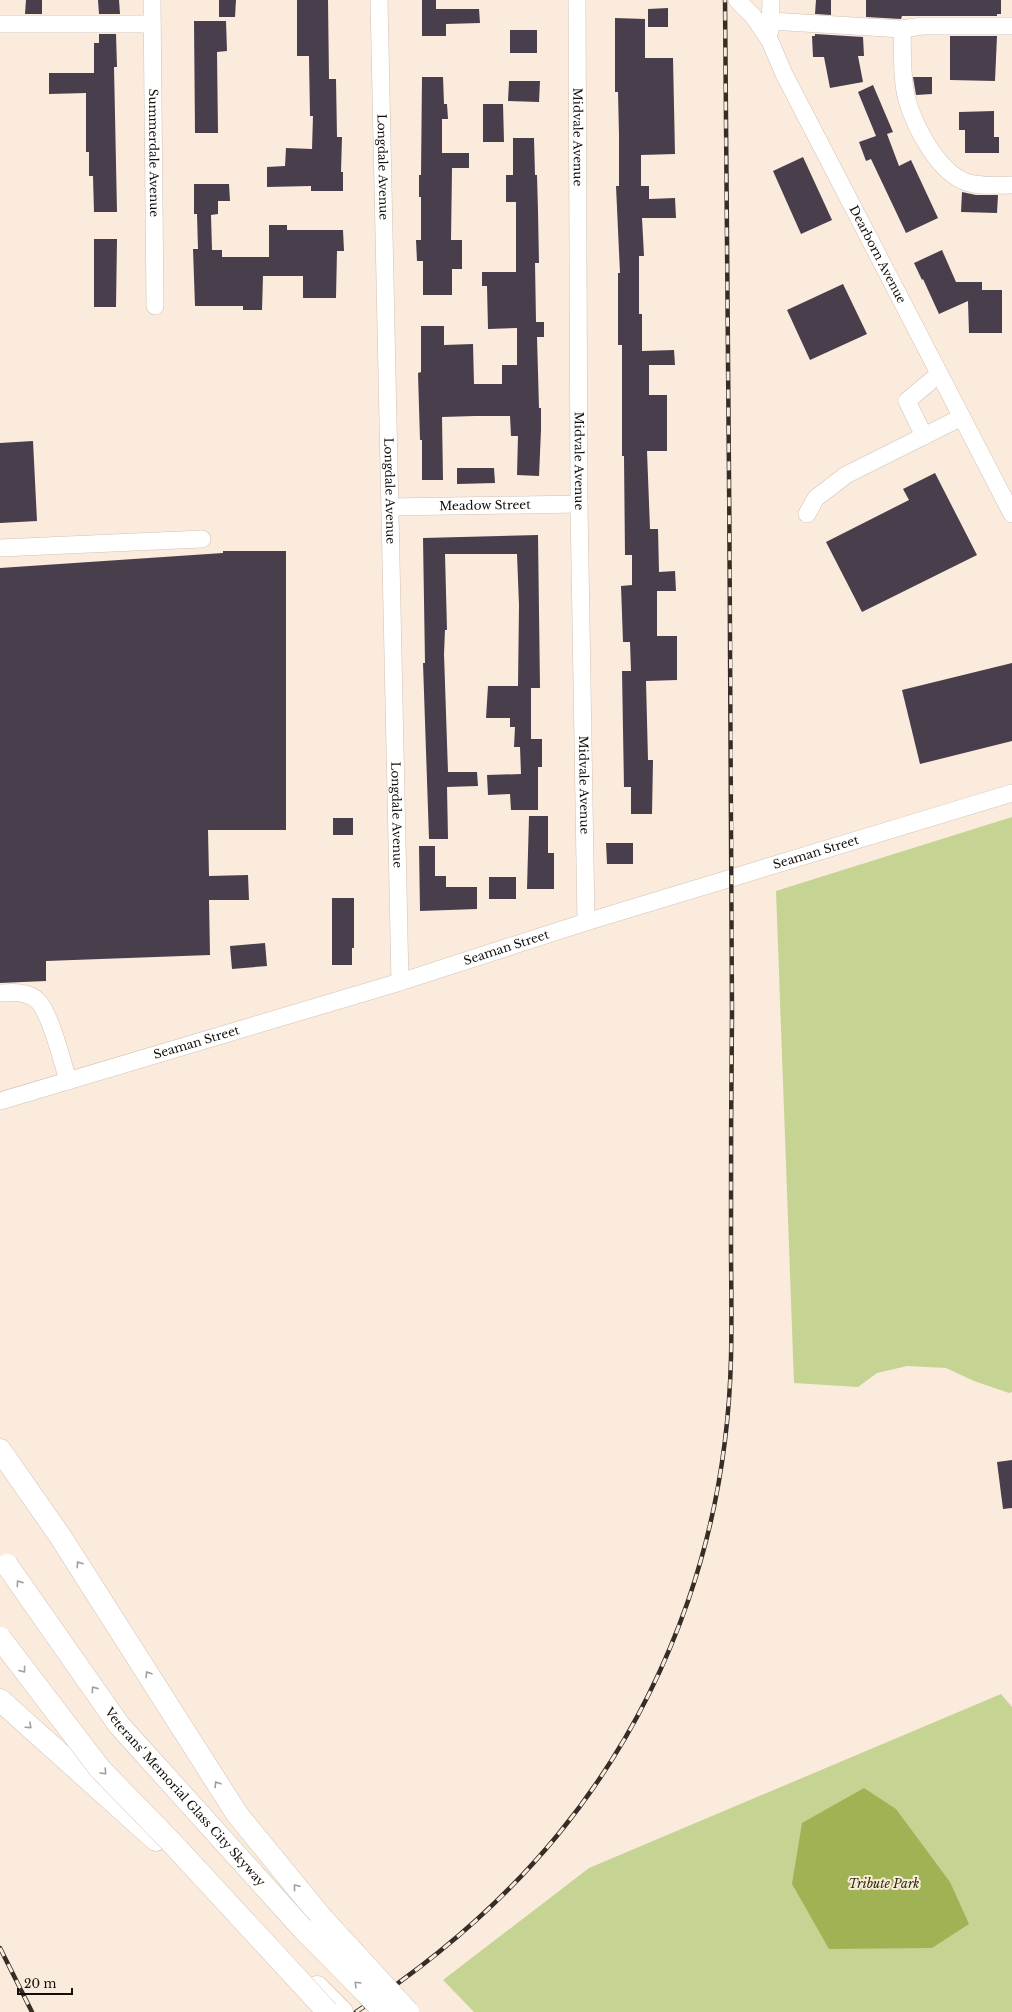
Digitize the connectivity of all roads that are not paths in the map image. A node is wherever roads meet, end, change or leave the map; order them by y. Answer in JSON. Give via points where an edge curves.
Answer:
{"nodes":[{"id":1,"x":152,"y":0,"type":"edge"},
{"id":2,"x":379,"y":0,"type":"edge"},
{"id":3,"x":577,"y":0,"type":"edge"},
{"id":4,"x":737,"y":0,"type":"edge"},
{"id":5,"x":771,"y":0,"type":"edge"},
{"id":6,"x":770,"y":21,"type":"junction"},
{"id":7,"x":0,"y":24,"type":"edge"},
{"id":8,"x":152,"y":24,"type":"junction"},
{"id":9,"x":1012,"y":26,"type":"edge"},
{"id":10,"x":902,"y":30,"type":"junction"},
{"id":11,"x":770,"y":41,"type":"junction"},
{"id":12,"x":1012,"y":184,"type":"edge"},
{"id":13,"x":155,"y":306,"type":"dead end"},
{"id":14,"x":939,"y":374,"type":"junction"},
{"id":15,"x":962,"y":417,"type":"junction"},
{"id":16,"x":924,"y":436,"type":"junction"},
{"id":17,"x":579,"y":504,"type":"junction"},
{"id":18,"x":391,"y":507,"type":"junction"},
{"id":19,"x":807,"y":514,"type":"dead end"},
{"id":20,"x":1012,"y":514,"type":"edge"},
{"id":21,"x":202,"y":539,"type":"dead end"},
{"id":22,"x":0,"y":548,"type":"edge"},
{"id":23,"x":1012,"y":793,"type":"edge"},
{"id":24,"x":586,"y":922,"type":"junction"},
{"id":25,"x":400,"y":982,"type":"junction"},
{"id":26,"x":0,"y":993,"type":"edge"},
{"id":27,"x":68,"y":1081,"type":"junction"},
{"id":28,"x":0,"y":1101,"type":"edge"},
{"id":29,"x":0,"y":1450,"type":"edge"},
{"id":30,"x":3,"y":1560,"type":"edge"},
{"id":31,"x":0,"y":1638,"type":"edge"},
{"id":32,"x":0,"y":1700,"type":"edge"},
{"id":33,"x":328,"y":2012,"type":"edge"},
{"id":34,"x":342,"y":2012,"type":"edge"},
{"id":35,"x":385,"y":2012,"type":"edge"},
{"id":36,"x":408,"y":2012,"type":"edge"}],
"edges":[{"from":1,"to":8,"type":"street","name":"Summerdale Avenue"},
{"from":2,"to":18,"type":"street","name":"Longdale Avenue"},
{"from":3,"to":17,"type":"street","name":"Midvale Avenue"},
{"from":4,"to":11,"type":"street","name":"Dearborn Avenue","via":[[753,16]]},
{"from":5,"to":6,"type":"street"},
{"from":6,"to":10,"type":"street"},
{"from":6,"to":11,"type":"street"},
{"from":7,"to":8,"type":"street"},
{"from":8,"to":13,"type":"street","name":"Summerdale Avenue"},
{"from":9,"to":10,"type":"street","via":[[922,26]]},
{"from":10,"to":12,"type":"street","via":[[902,62],[907,100],[931,150],[952,174],[967,182],[986,185]]},
{"from":11,"to":14,"type":"street","name":"Dearborn Avenue","via":[[784,74]]},
{"from":14,"to":15,"type":"street","name":"Dearborn Avenue"},
{"from":14,"to":16,"type":"street","via":[[907,401]]},
{"from":15,"to":16,"type":"street"},
{"from":15,"to":20,"type":"street","name":"Dearborn Avenue"},
{"from":16,"to":19,"type":"street","via":[[846,476],[816,498]]},
{"from":17,"to":18,"type":"street","name":"Meadow Street"},
{"from":17,"to":24,"type":"street","name":"Midvale Avenue"},
{"from":18,"to":25,"type":"street","name":"Longdale Avenue"},
{"from":21,"to":22,"type":"street"},
{"from":23,"to":24,"type":"street","name":"Seaman Street"},
{"from":24,"to":25,"type":"street","name":"Seaman Street"},
{"from":25,"to":27,"type":"street","name":"Seaman Street"},
{"from":26,"to":27,"type":"street","via":[[24,994],[39,1001],[54,1035]]},
{"from":27,"to":28,"type":"street","name":"Seaman Street"},
{"from":36,"to":29,"type":"highway","one_way":true,"bridge":true,"via":[[321,1918],[236,1814],[65,1542]]},
{"from":35,"to":30,"type":"highway","name":"Veterans' Memorial Glass City Skyway","one_way":true,"bridge":true,"via":[[303,1929],[120,1725]]},
{"from":31,"to":33,"type":"highway","one_way":true,"bridge":true,"via":[[100,1769]]},
{"from":32,"to":34,"type":"highway","one_way":true,"via":[[311,1981]]}]}
